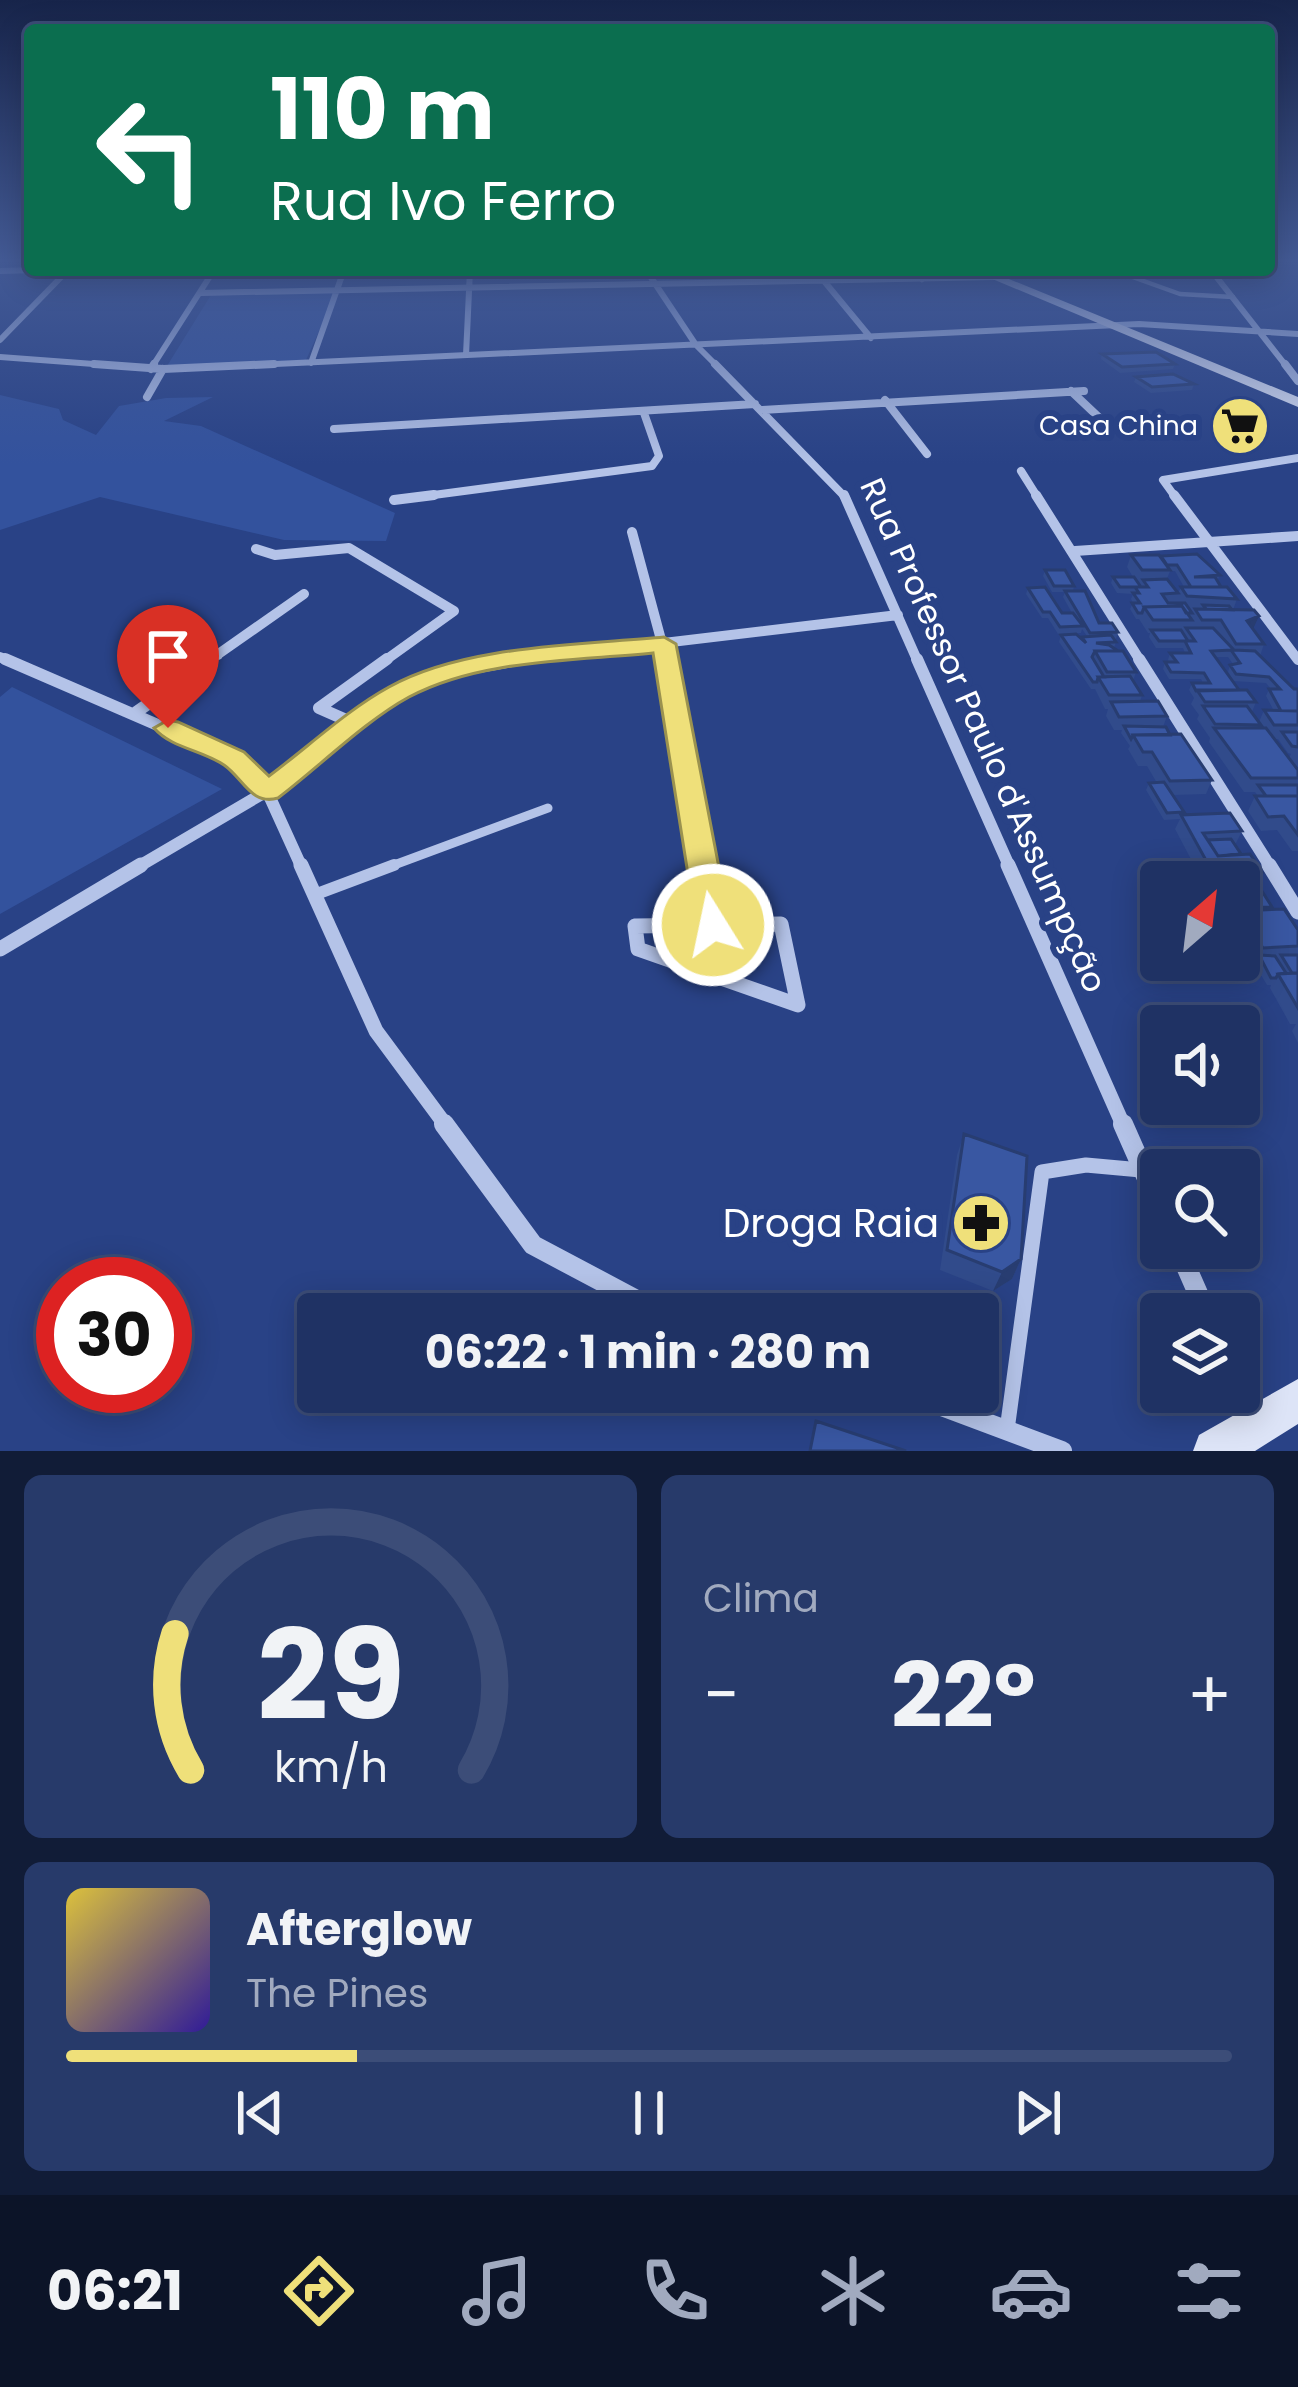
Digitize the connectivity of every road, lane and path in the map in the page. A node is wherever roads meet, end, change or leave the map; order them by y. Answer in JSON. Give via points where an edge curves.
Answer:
{"nodes":[{"id":1,"x":177,"y":329,"type":"edge"},
{"id":2,"x":323,"y":329,"type":"edge"},
{"id":3,"x":467,"y":329,"type":"edge"},
{"id":4,"x":685,"y":329,"type":"edge"},
{"id":5,"x":863,"y":329,"type":"edge"},
{"id":6,"x":1058,"y":329,"type":"edge"},
{"id":7,"x":1119,"y":329,"type":"edge"},
{"id":8,"x":1151,"y":329,"type":"edge"},
{"id":9,"x":1210,"y":329,"type":"edge"},
{"id":10,"x":1257,"y":329,"type":"edge"},
{"id":11,"x":1260,"y":332,"type":"junction"},
{"id":12,"x":1298,"y":334,"type":"edge"},
{"id":13,"x":871,"y":338,"type":"junction"},
{"id":14,"x":696,"y":345,"type":"junction"},
{"id":15,"x":466,"y":355,"type":"junction"},
{"id":16,"x":0,"y":357,"type":"edge"},
{"id":17,"x":311,"y":363,"type":"junction"},
{"id":18,"x":152,"y":369,"type":"junction"},
{"id":19,"x":163,"y":369,"type":"junction"},
{"id":20,"x":1298,"y":384,"type":"edge"},
{"id":21,"x":1084,"y":391,"type":"dead end"},
{"id":22,"x":1071,"y":392,"type":"junction"},
{"id":23,"x":148,"y":397,"type":"dead end"},
{"id":24,"x":885,"y":400,"type":"junction"},
{"id":25,"x":1298,"y":402,"type":"edge"},
{"id":26,"x":758,"y":407,"type":"junction"},
{"id":27,"x":644,"y":412,"type":"junction"},
{"id":28,"x":1107,"y":425,"type":"dead end"},
{"id":29,"x":334,"y":429,"type":"dead end"},
{"id":30,"x":927,"y":454,"type":"dead end"},
{"id":31,"x":1298,"y":458,"type":"edge"},
{"id":32,"x":1021,"y":471,"type":"dead end"},
{"id":33,"x":394,"y":500,"type":"dead end"},
{"id":34,"x":632,"y":532,"type":"dead end"},
{"id":35,"x":1298,"y":536,"type":"edge"},
{"id":36,"x":1208,"y":542,"type":"junction"},
{"id":37,"x":256,"y":549,"type":"dead end"},
{"id":38,"x":1075,"y":550,"type":"junction"},
{"id":39,"x":304,"y":594,"type":"dead end"},
{"id":40,"x":898,"y":615,"type":"junction"},
{"id":41,"x":137,"y":623,"type":"dead end"},
{"id":42,"x":664,"y":644,"type":"junction"},
{"id":43,"x":218,"y":655,"type":"junction"},
{"id":44,"x":0,"y":657,"type":"edge"},
{"id":45,"x":1298,"y":660,"type":"edge"},
{"id":46,"x":135,"y":713,"type":"junction"},
{"id":47,"x":353,"y":723,"type":"junction"},
{"id":48,"x":268,"y":791,"type":"junction"},
{"id":49,"x":548,"y":808,"type":"dead end"},
{"id":50,"x":314,"y":895,"type":"junction"},
{"id":51,"x":1298,"y":912,"type":"edge"},
{"id":52,"x":713,"y":925,"type":"junction"},
{"id":53,"x":0,"y":950,"type":"edge"},
{"id":54,"x":1140,"y":1162,"type":"edge"},
{"id":55,"x":1140,"y":1171,"type":"edge"},
{"id":56,"x":623,"y":1293,"type":"edge"},
{"id":57,"x":1298,"y":1400,"type":"edge"},
{"id":58,"x":1260,"y":1403,"type":"edge"},
{"id":59,"x":961,"y":1413,"type":"edge"},
{"id":60,"x":1241,"y":1413,"type":"edge"},
{"id":61,"x":1007,"y":1430,"type":"junction"},
{"id":62,"x":1062,"y":1451,"type":"edge"},
{"id":63,"x":1215,"y":1451,"type":"edge"}],
"edges":[{"from":1,"to":18,"type":"street"},
{"from":2,"to":17,"type":"street"},
{"from":3,"to":15,"type":"street"},
{"from":4,"to":14,"type":"street","name":"Rua Professor Paulo d'Assumpção"},
{"from":5,"to":13,"type":"street"},
{"from":6,"to":13,"type":"street"},
{"from":7,"to":25,"type":"main road"},
{"from":8,"to":20,"type":"main road"},
{"from":9,"to":11,"type":"street"},
{"from":10,"to":11,"type":"street"},
{"from":11,"to":12,"type":"street"},
{"from":11,"to":20,"type":"street"},
{"from":13,"to":14,"type":"street"},
{"from":14,"to":15,"type":"street"},
{"from":14,"to":26,"type":"street","name":"Rua Professor Paulo d'Assumpção"},
{"from":15,"to":17,"type":"street"},
{"from":16,"to":18,"type":"street"},
{"from":17,"to":19,"type":"street"},
{"from":18,"to":19,"type":"street"},
{"from":19,"to":23,"type":"street"},
{"from":21,"to":22,"type":"street"},
{"from":22,"to":24,"type":"street"},
{"from":22,"to":28,"type":"street"},
{"from":24,"to":26,"type":"street"},
{"from":24,"to":30,"type":"street"},
{"from":26,"to":27,"type":"street","via":[[706,403]]},
{"from":26,"to":40,"type":"street","name":"Rua Professor Paulo d'Assumpção","via":[[843,492]]},
{"from":27,"to":29,"type":"street"},
{"from":27,"to":33,"type":"street","via":[[657,464]]},
{"from":31,"to":36,"type":"street","via":[[1162,480]]},
{"from":32,"to":38,"type":"street"},
{"from":34,"to":42,"type":"street"},
{"from":35,"to":36,"type":"street"},
{"from":36,"to":38,"type":"street"},
{"from":36,"to":45,"type":"street"},
{"from":37,"to":47,"type":"street","via":[[274,555],[349,548],[454,610],[319,708]]},
{"from":38,"to":51,"type":"street"},
{"from":39,"to":43,"type":"street"},
{"from":40,"to":42,"type":"street"},
{"from":40,"to":54,"type":"street","name":"Rua Professor Paulo d'Assumpção"},
{"from":41,"to":43,"type":"street"},
{"from":42,"to":47,"type":"street","via":[[451,672],[399,692]]},
{"from":42,"to":52,"type":"street"},
{"from":43,"to":46,"type":"street"},
{"from":44,"to":46,"type":"street"},
{"from":46,"to":48,"type":"street","via":[[234,758]]},
{"from":47,"to":48,"type":"street"},
{"from":48,"to":50,"type":"street"},
{"from":48,"to":53,"type":"street"},
{"from":49,"to":50,"type":"lane"},
{"from":50,"to":56,"type":"street","via":[[376,1031],[533,1245]]},
{"from":52,"to":52,"type":"street","via":[[781,924],[798,1005],[638,949],[635,926]]},
{"from":55,"to":61,"type":"lane","via":[[1086,1165],[1042,1172]]},
{"from":57,"to":58,"type":"main road"},
{"from":59,"to":61,"type":"street"},
{"from":60,"to":63,"type":"main road"},
{"from":61,"to":62,"type":"street"}]}
